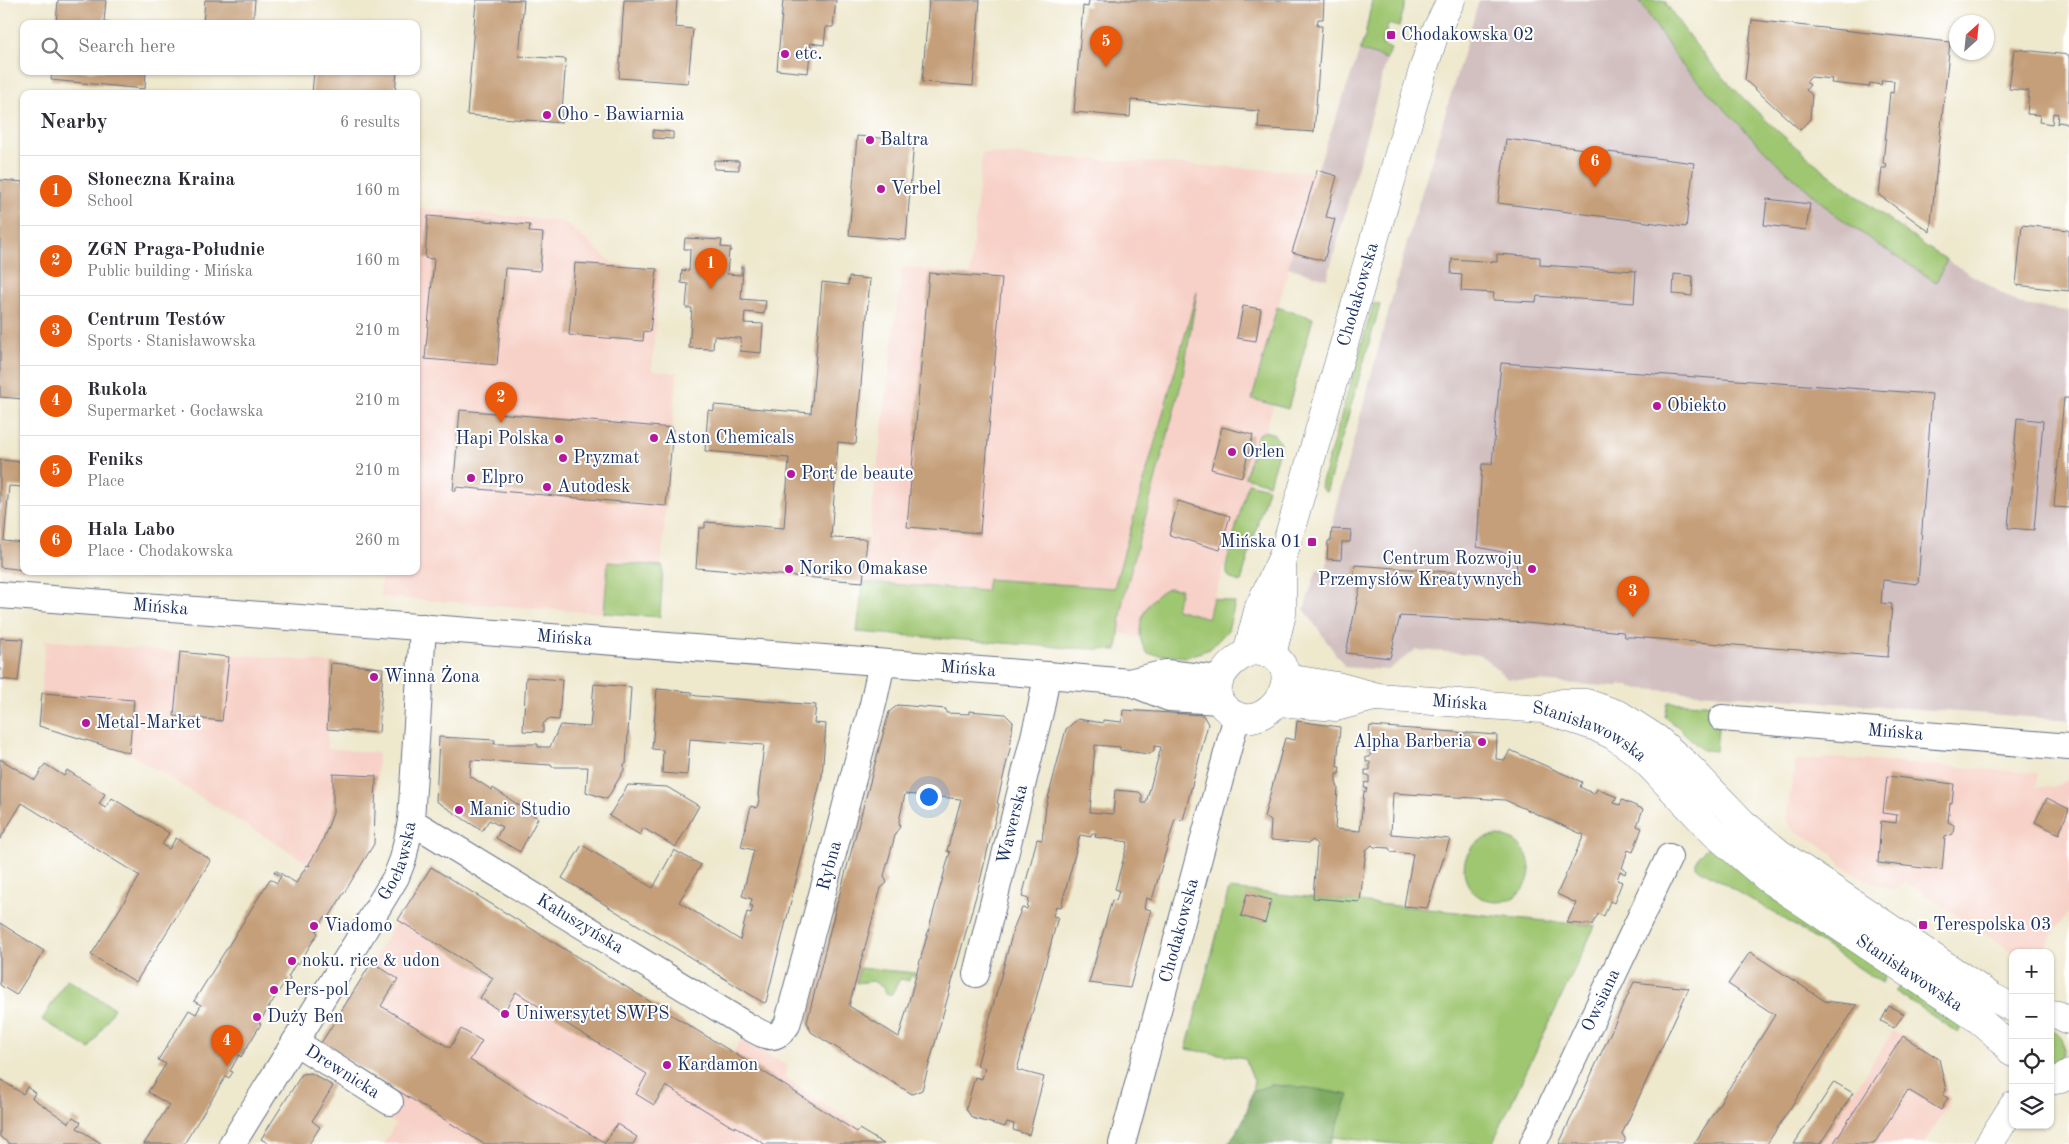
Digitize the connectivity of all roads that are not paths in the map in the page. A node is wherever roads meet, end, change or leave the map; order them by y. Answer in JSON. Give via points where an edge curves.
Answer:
{"nodes":[{"id":1,"x":1433,"y":0,"type":"edge"},
{"id":2,"x":1451,"y":0,"type":"edge"},
{"id":3,"x":1435,"y":33,"type":"junction"},
{"id":4,"x":0,"y":595,"type":"edge"},
{"id":5,"x":423,"y":626,"type":"junction"},
{"id":6,"x":1259,"y":654,"type":"junction"},
{"id":7,"x":882,"y":662,"type":"junction"},
{"id":8,"x":1047,"y":675,"type":"junction"},
{"id":9,"x":1282,"y":690,"type":"junction"},
{"id":10,"x":1225,"y":699,"type":"junction"},
{"id":11,"x":1542,"y":709,"type":"junction"},
{"id":12,"x":1722,"y":718,"type":"dead end"},
{"id":13,"x":2069,"y":747,"type":"edge"},
{"id":14,"x":411,"y":821,"type":"junction"},
{"id":15,"x":1669,"y":857,"type":"dead end"},
{"id":16,"x":976,"y":974,"type":"dead end"},
{"id":17,"x":2009,"y":1006,"type":"edge"},
{"id":18,"x":2054,"y":1014,"type":"edge"},
{"id":19,"x":2069,"y":1020,"type":"edge"},
{"id":20,"x":749,"y":1028,"type":"joint"},
{"id":21,"x":295,"y":1042,"type":"junction"},
{"id":22,"x":2009,"y":1048,"type":"edge"},
{"id":23,"x":390,"y":1102,"type":"dead end"},
{"id":24,"x":2009,"y":1112,"type":"edge"},
{"id":25,"x":232,"y":1144,"type":"edge"},
{"id":26,"x":1122,"y":1144,"type":"edge"},
{"id":27,"x":1533,"y":1144,"type":"edge"},
{"id":28,"x":1989,"y":1144,"type":"edge"}],
"edges":[{"from":1,"to":3,"type":"street","name":"Chodakowska"},
{"from":2,"to":3,"type":"street","name":"Chodakowska"},
{"from":3,"to":6,"type":"street","name":"Chodakowska","via":[[1283,556],[1259,607]]},
{"from":4,"to":5,"type":"street","name":"Mińska"},
{"from":5,"to":7,"type":"street","name":"Mińska"},
{"from":5,"to":14,"type":"street","name":"Gocławska"},
{"from":6,"to":9,"type":"street","via":[[1280,663]]},
{"from":6,"to":10,"type":"street","via":[[1234,661]]},
{"from":7,"to":8,"type":"street","name":"Mińska"},
{"from":7,"to":20,"type":"street","name":"Rybna","via":[[787,1025],[780,1034],[772,1037]]},
{"from":8,"to":10,"type":"street","name":"Mińska","via":[[1129,682],[1170,698]]},
{"from":8,"to":16,"type":"street","name":"Wawerska"},
{"from":9,"to":10,"type":"street","via":[[1259,716],[1248,719]]},
{"from":9,"to":11,"type":"street","name":"Mińska","via":[[1336,707],[1378,696]]},
{"from":10,"to":26,"type":"street","name":"Chodakowska","via":[[1221,776]]},
{"from":11,"to":17,"type":"street","name":"Stanisławowska","via":[[1562,702],[1586,703],[1620,715],[1657,739],[1686,764],[1743,823],[1779,853]]},
{"from":11,"to":22,"type":"street","name":"Stanisławowska","via":[[1596,727],[1638,753],[1714,833],[1768,879],[1978,1019]]},
{"from":12,"to":13,"type":"street","name":"Mińska"},
{"from":14,"to":20,"type":"street","name":"Kałuszyńska"},
{"from":14,"to":21,"type":"street","name":"Gocławska","via":[[404,859],[396,877]]},
{"from":15,"to":27,"type":"street","name":"Owsiana"},
{"from":18,"to":19,"type":"street"},
{"from":21,"to":23,"type":"street","name":"Drewnicka"},
{"from":21,"to":25,"type":"street","name":"Gocławska"},
{"from":24,"to":28,"type":"street"}]}
